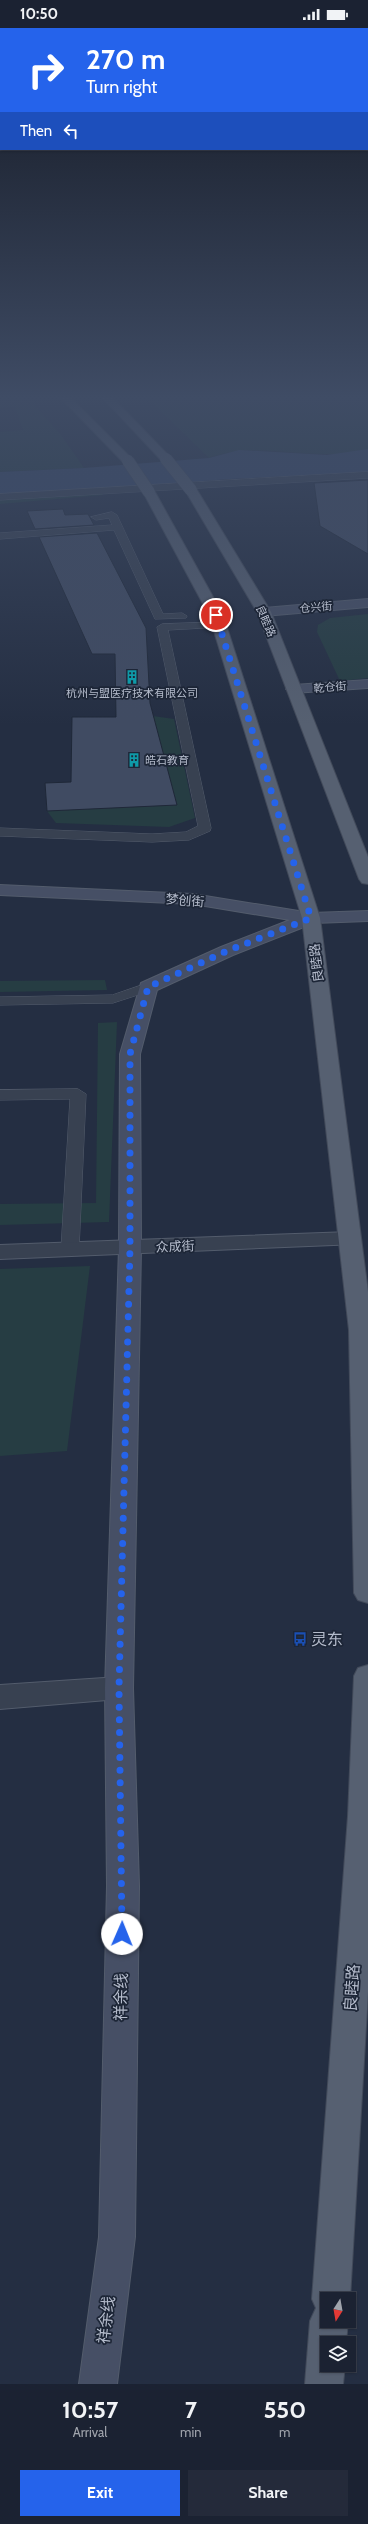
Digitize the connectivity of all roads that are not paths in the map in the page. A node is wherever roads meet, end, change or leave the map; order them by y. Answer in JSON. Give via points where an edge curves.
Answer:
{"nodes":[{"id":1,"x":156,"y":506,"type":"edge"},
{"id":2,"x":201,"y":506,"type":"edge"},
{"id":3,"x":96,"y":517,"type":"dead end"},
{"id":4,"x":117,"y":527,"type":"junction"},
{"id":5,"x":0,"y":536,"type":"edge"},
{"id":6,"x":368,"y":603,"type":"edge"},
{"id":7,"x":264,"y":612,"type":"junction"},
{"id":8,"x":217,"y":620,"type":"junction"},
{"id":9,"x":161,"y":622,"type":"junction"},
{"id":10,"x":368,"y":684,"type":"edge"},
{"id":11,"x":293,"y":689,"type":"junction"},
{"id":12,"x":0,"y":832,"type":"edge"},
{"id":13,"x":368,"y":879,"type":"edge"},
{"id":14,"x":0,"y":890,"type":"edge"},
{"id":15,"x":368,"y":916,"type":"edge"},
{"id":16,"x":311,"y":918,"type":"junction"},
{"id":17,"x":148,"y":987,"type":"junction"},
{"id":18,"x":0,"y":1001,"type":"edge"},
{"id":19,"x":0,"y":1095,"type":"edge"},
{"id":20,"x":350,"y":1239,"type":"junction"},
{"id":21,"x":130,"y":1248,"type":"junction"},
{"id":22,"x":70,"y":1249,"type":"junction"},
{"id":23,"x":0,"y":1252,"type":"edge"},
{"id":24,"x":368,"y":1593,"type":"edge"},
{"id":25,"x":368,"y":1676,"type":"edge"},
{"id":26,"x":119,"y":1688,"type":"junction"},
{"id":27,"x":0,"y":1697,"type":"edge"},
{"id":28,"x":331,"y":2292,"type":"edge"},
{"id":29,"x":325,"y":2372,"type":"edge"},
{"id":30,"x":98,"y":2384,"type":"edge"},
{"id":31,"x":324,"y":2384,"type":"edge"}],
"edges":[{"from":1,"to":8,"type":"main road","name":"良睦路","bridge":true},
{"from":2,"to":7,"type":"main road","name":"良睦路","bridge":true},
{"from":3,"to":4,"type":"lane","via":[[112,515]]},
{"from":4,"to":5,"type":"lane"},
{"from":4,"to":9,"type":"lane"},
{"from":6,"to":7,"type":"street","name":"仓兴街"},
{"from":7,"to":11,"type":"main road","name":"良睦路"},
{"from":8,"to":9,"type":"lane"},
{"from":8,"to":16,"type":"main road","name":"良睦路"},
{"from":9,"to":12,"type":"lane","via":[[205,818],[205,828],[188,836],[152,838]]},
{"from":10,"to":11,"type":"street","name":"乾仓街"},
{"from":11,"to":13,"type":"main road","name":"良睦路"},
{"from":14,"to":16,"type":"street","name":"梦创街","via":[[193,899]]},
{"from":15,"to":16,"type":"street","name":"梦创街"},
{"from":16,"to":17,"type":"street","via":[[227,951]]},
{"from":16,"to":20,"type":"main road","name":"良睦路"},
{"from":17,"to":18,"type":"lane","via":[[113,999]]},
{"from":17,"to":21,"type":"street","name":"祥余线","via":[[130,1054]]},
{"from":19,"to":22,"type":"lane","via":[[78,1094]]},
{"from":20,"to":21,"type":"street","name":"众成街"},
{"from":20,"to":24,"type":"main road","name":"良睦路","via":[[361,1330]]},
{"from":21,"to":22,"type":"street","name":"众成街"},
{"from":21,"to":26,"type":"street","name":"祥余线"},
{"from":22,"to":23,"type":"street","name":"众成街"},
{"from":25,"to":28,"type":"main road","name":"良睦路","via":[[363,1816]]},
{"from":26,"to":27,"type":"street"},
{"from":26,"to":30,"type":"street","name":"祥余线","via":[[123,1886],[117,2237]]},
{"from":29,"to":31,"type":"main road"}]}
